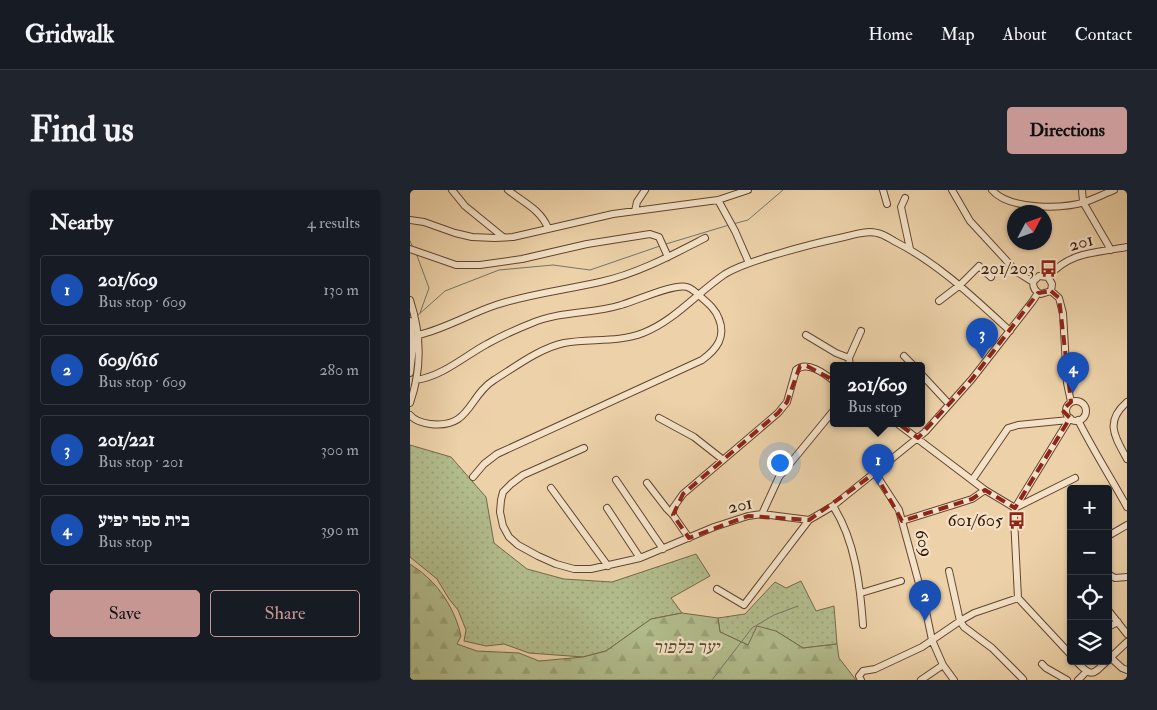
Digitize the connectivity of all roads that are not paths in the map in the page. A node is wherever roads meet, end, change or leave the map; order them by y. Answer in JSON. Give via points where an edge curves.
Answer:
{"nodes":[{"id":1,"x":452,"y":190,"type":"edge"},
{"id":2,"x":508,"y":190,"type":"edge"},
{"id":3,"x":645,"y":190,"type":"edge"},
{"id":4,"x":748,"y":190,"type":"edge"},
{"id":5,"x":883,"y":190,"type":"edge"},
{"id":6,"x":952,"y":190,"type":"edge"},
{"id":7,"x":992,"y":190,"type":"edge"},
{"id":8,"x":1082,"y":190,"type":"edge"},
{"id":9,"x":1114,"y":190,"type":"edge"},
{"id":10,"x":905,"y":198,"type":"dead end"},
{"id":11,"x":718,"y":200,"type":"junction"},
{"id":12,"x":1084,"y":202,"type":"junction"},
{"id":13,"x":887,"y":204,"type":"dead end"},
{"id":14,"x":636,"y":211,"type":"junction"},
{"id":15,"x":410,"y":220,"type":"edge"},
{"id":16,"x":548,"y":228,"type":"junction"},
{"id":17,"x":503,"y":237,"type":"junction"},
{"id":18,"x":705,"y":238,"type":"dead end"},
{"id":19,"x":1127,"y":247,"type":"edge"},
{"id":20,"x":410,"y":249,"type":"edge"},
{"id":21,"x":910,"y":249,"type":"junction"},
{"id":22,"x":1111,"y":250,"type":"junction"},
{"id":23,"x":668,"y":257,"type":"junction"},
{"id":24,"x":749,"y":263,"type":"junction"},
{"id":25,"x":991,"y":277,"type":"dead end"},
{"id":26,"x":1048,"y":277,"type":"junction"},
{"id":27,"x":1034,"y":282,"type":"junction"},
{"id":28,"x":960,"y":285,"type":"junction"},
{"id":29,"x":1050,"y":291,"type":"junction"},
{"id":30,"x":1038,"y":293,"type":"junction"},
{"id":31,"x":698,"y":295,"type":"junction"},
{"id":32,"x":411,"y":302,"type":"edge"},
{"id":33,"x":939,"y":302,"type":"dead end"},
{"id":34,"x":410,"y":321,"type":"edge"},
{"id":35,"x":862,"y":331,"type":"dead end"},
{"id":36,"x":1010,"y":331,"type":"junction"},
{"id":37,"x":416,"y":332,"type":"junction"},
{"id":38,"x":806,"y":335,"type":"dead end"},
{"id":39,"x":904,"y":356,"type":"dead end"},
{"id":40,"x":849,"y":358,"type":"junction"},
{"id":41,"x":850,"y":362,"type":"edge"},
{"id":42,"x":910,"y":362,"type":"edge"},
{"id":43,"x":410,"y":373,"type":"edge"},
{"id":44,"x":830,"y":378,"type":"edge"},
{"id":45,"x":925,"y":378,"type":"edge"},
{"id":46,"x":416,"y":380,"type":"junction"},
{"id":47,"x":1071,"y":402,"type":"junction"},
{"id":48,"x":1127,"y":402,"type":"edge"},
{"id":49,"x":410,"y":403,"type":"edge"},
{"id":50,"x":949,"y":404,"type":"junction"},
{"id":51,"x":830,"y":415,"type":"edge"},
{"id":52,"x":410,"y":416,"type":"edge"},
{"id":53,"x":659,"y":418,"type":"dead end"},
{"id":54,"x":1069,"y":419,"type":"junction"},
{"id":55,"x":1078,"y":420,"type":"junction"},
{"id":56,"x":902,"y":427,"type":"edge"},
{"id":57,"x":918,"y":438,"type":"junction"},
{"id":58,"x":584,"y":448,"type":"dead end"},
{"id":59,"x":1127,"y":459,"type":"edge"},
{"id":60,"x":722,"y":460,"type":"junction"},
{"id":61,"x":875,"y":473,"type":"junction"},
{"id":62,"x":473,"y":477,"type":"dead end"},
{"id":63,"x":1075,"y":478,"type":"dead end"},
{"id":64,"x":973,"y":479,"type":"junction"},
{"id":65,"x":616,"y":480,"type":"dead end"},
{"id":66,"x":647,"y":483,"type":"dead end"},
{"id":67,"x":551,"y":488,"type":"dead end"},
{"id":68,"x":985,"y":490,"type":"junction"},
{"id":69,"x":832,"y":506,"type":"junction"},
{"id":70,"x":1127,"y":507,"type":"edge"},
{"id":71,"x":606,"y":508,"type":"dead end"},
{"id":72,"x":1015,"y":508,"type":"junction"},
{"id":73,"x":762,"y":514,"type":"junction"},
{"id":74,"x":673,"y":515,"type":"junction"},
{"id":75,"x":809,"y":520,"type":"junction"},
{"id":76,"x":902,"y":521,"type":"junction"},
{"id":77,"x":1127,"y":525,"type":"edge"},
{"id":78,"x":1112,"y":534,"type":"edge"},
{"id":79,"x":689,"y":538,"type":"junction"},
{"id":80,"x":663,"y":549,"type":"junction"},
{"id":81,"x":640,"y":558,"type":"junction"},
{"id":82,"x":608,"y":566,"type":"junction"},
{"id":83,"x":949,"y":571,"type":"dead end"},
{"id":84,"x":1112,"y":577,"type":"edge"},
{"id":85,"x":1127,"y":577,"type":"edge"},
{"id":86,"x":901,"y":581,"type":"dead end"},
{"id":87,"x":716,"y":590,"type":"dead end"},
{"id":88,"x":861,"y":593,"type":"junction"},
{"id":89,"x":1018,"y":598,"type":"junction"},
{"id":90,"x":1112,"y":615,"type":"edge"},
{"id":91,"x":960,"y":620,"type":"junction"},
{"id":92,"x":1118,"y":622,"type":"junction"},
{"id":93,"x":863,"y":625,"type":"dead end"},
{"id":94,"x":1112,"y":625,"type":"edge"},
{"id":95,"x":1127,"y":634,"type":"edge"},
{"id":96,"x":932,"y":640,"type":"junction"},
{"id":97,"x":1127,"y":642,"type":"edge"},
{"id":98,"x":1067,"y":651,"type":"edge"},
{"id":99,"x":1112,"y":657,"type":"edge"},
{"id":100,"x":1112,"y":662,"type":"edge"},
{"id":101,"x":1042,"y":664,"type":"dead end"},
{"id":102,"x":943,"y":665,"type":"junction"},
{"id":103,"x":1080,"y":665,"type":"edge"},
{"id":104,"x":1104,"y":665,"type":"edge"},
{"id":105,"x":1127,"y":670,"type":"edge"},
{"id":106,"x":1086,"y":672,"type":"junction"},
{"id":107,"x":1023,"y":679,"type":"dead end"},
{"id":108,"x":861,"y":680,"type":"edge"},
{"id":109,"x":921,"y":680,"type":"edge"},
{"id":110,"x":954,"y":680,"type":"edge"},
{"id":111,"x":1067,"y":680,"type":"edge"},
{"id":112,"x":1078,"y":680,"type":"edge"}],
"edges":[{"from":1,"to":17,"type":"street","via":[[465,206]]},
{"from":2,"to":16,"type":"street","via":[[542,215]]},
{"from":3,"to":14,"type":"street","via":[[637,202]]},
{"from":4,"to":11,"type":"street"},
{"from":5,"to":13,"type":"street"},
{"from":6,"to":27,"type":"street","via":[[970,221],[1017,272]]},
{"from":7,"to":12,"type":"street","via":[[996,195],[1032,206]]},
{"from":8,"to":12,"type":"street"},
{"from":9,"to":12,"type":"street"},
{"from":10,"to":21,"type":"street","via":[[901,207]]},
{"from":11,"to":14,"type":"street"},
{"from":11,"to":24,"type":"street"},
{"from":12,"to":22,"type":"street"},
{"from":14,"to":16,"type":"street"},
{"from":15,"to":17,"type":"street","via":[[472,237]]},
{"from":16,"to":17,"type":"street"},
{"from":18,"to":23,"type":"street"},
{"from":19,"to":22,"type":"street","name":"201"},
{"from":20,"to":23,"type":"street","via":[[456,265],[480,265],[650,234],[659,237]]},
{"from":21,"to":24,"type":"street","via":[[878,233],[866,232],[814,243]]},
{"from":21,"to":28,"type":"street"},
{"from":22,"to":26,"type":"street","name":"201","via":[[1071,258]]},
{"from":23,"to":37,"type":"street","via":[[601,282],[497,304],[430,332]]},
{"from":24,"to":31,"type":"street","via":[[726,274]]},
{"from":25,"to":28,"type":"street","via":[[979,266]]},
{"from":26,"to":27,"type":"street","via":[[1039,276]]},
{"from":26,"to":29,"type":"street","via":[[1052,284]]},
{"from":27,"to":30,"type":"street"},
{"from":28,"to":33,"type":"street"},
{"from":28,"to":36,"type":"street"},
{"from":29,"to":30,"type":"street"},
{"from":29,"to":47,"type":"street","via":[[1059,298],[1064,313]]},
{"from":30,"to":36,"type":"street"},
{"from":31,"to":46,"type":"street","via":[[686,286],[621,305],[552,316],[487,344],[444,371]]},
{"from":31,"to":52,"type":"street","via":[[671,317],[643,333],[626,338],[564,343],[532,357],[492,382],[467,413],[454,421],[427,424]]},
{"from":31,"to":62,"type":"street","via":[[712,307],[721,325],[719,344],[711,353],[489,458]]},
{"from":32,"to":37,"type":"street"},
{"from":34,"to":37,"type":"street"},
{"from":35,"to":40,"type":"street"},
{"from":36,"to":50,"type":"street"},
{"from":37,"to":43,"type":"street"},
{"from":37,"to":46,"type":"street","via":[[419,355]]},
{"from":38,"to":40,"type":"street","via":[[836,354]]},
{"from":39,"to":42,"type":"street"},
{"from":40,"to":41,"type":"street"},
{"from":44,"to":60,"type":"street","via":[[807,366],[800,366],[786,402],[778,413]]},
{"from":45,"to":50,"type":"street"},
{"from":46,"to":49,"type":"street"},
{"from":47,"to":54,"type":"street","via":[[1066,410]]},
{"from":47,"to":55,"type":"street","via":[[1080,402],[1086,409],[1085,415]]},
{"from":48,"to":59,"type":"street","via":[[1115,416],[1113,433]]},
{"from":50,"to":57,"type":"street"},
{"from":51,"to":73,"type":"street","via":[[778,477]]},
{"from":53,"to":60,"type":"street","via":[[694,437]]},
{"from":54,"to":55,"type":"street"},
{"from":54,"to":64,"type":"street","via":[[1008,428]]},
{"from":54,"to":72,"type":"street"},
{"from":55,"to":70,"type":"street"},
{"from":56,"to":57,"type":"street"},
{"from":57,"to":61,"type":"street"},
{"from":57,"to":64,"type":"street"},
{"from":58,"to":82,"type":"street","name":"201","via":[[523,475],[511,484],[503,492],[500,512],[509,537],[538,556],[574,569]]},
{"from":60,"to":74,"type":"street","via":[[683,494]]},
{"from":61,"to":69,"type":"street"},
{"from":61,"to":76,"type":"street","name":"609"},
{"from":63,"to":72,"type":"street"},
{"from":64,"to":68,"type":"street"},
{"from":65,"to":80,"type":"street"},
{"from":66,"to":74,"type":"street"},
{"from":67,"to":82,"type":"street"},
{"from":68,"to":72,"type":"street"},
{"from":68,"to":76,"type":"street","via":[[972,499]]},
{"from":69,"to":75,"type":"street"},
{"from":69,"to":88,"type":"street","via":[[845,527]]},
{"from":71,"to":81,"type":"street"},
{"from":72,"to":89,"type":"street"},
{"from":73,"to":75,"type":"street","name":"201"},
{"from":73,"to":79,"type":"street","name":"201","via":[[714,527]]},
{"from":74,"to":79,"type":"street"},
{"from":75,"to":87,"type":"street","via":[[744,605]]},
{"from":76,"to":96,"type":"street","name":"609"},
{"from":77,"to":78,"type":"street"},
{"from":79,"to":80,"type":"street","name":"201"},
{"from":80,"to":81,"type":"street","name":"201"},
{"from":81,"to":82,"type":"street","name":"201"},
{"from":83,"to":91,"type":"street"},
{"from":84,"to":85,"type":"street"},
{"from":86,"to":88,"type":"street"},
{"from":88,"to":93,"type":"street"},
{"from":89,"to":91,"type":"street"},
{"from":89,"to":98,"type":"street"},
{"from":90,"to":92,"type":"street"},
{"from":91,"to":96,"type":"street"},
{"from":91,"to":107,"type":"street","via":[[964,628],[992,648]]},
{"from":92,"to":94,"type":"street"},
{"from":92,"to":95,"type":"street"},
{"from":96,"to":102,"type":"street","name":"609"},
{"from":96,"to":108,"type":"street","via":[[875,669],[863,671],[859,676]]},
{"from":97,"to":99,"type":"street"},
{"from":100,"to":105,"type":"street"},
{"from":101,"to":111,"type":"street"},
{"from":102,"to":109,"type":"street"},
{"from":102,"to":110,"type":"street","name":"609"},
{"from":103,"to":106,"type":"street"},
{"from":104,"to":106,"type":"street","via":[[1095,673]]},
{"from":106,"to":112,"type":"street"}]}
